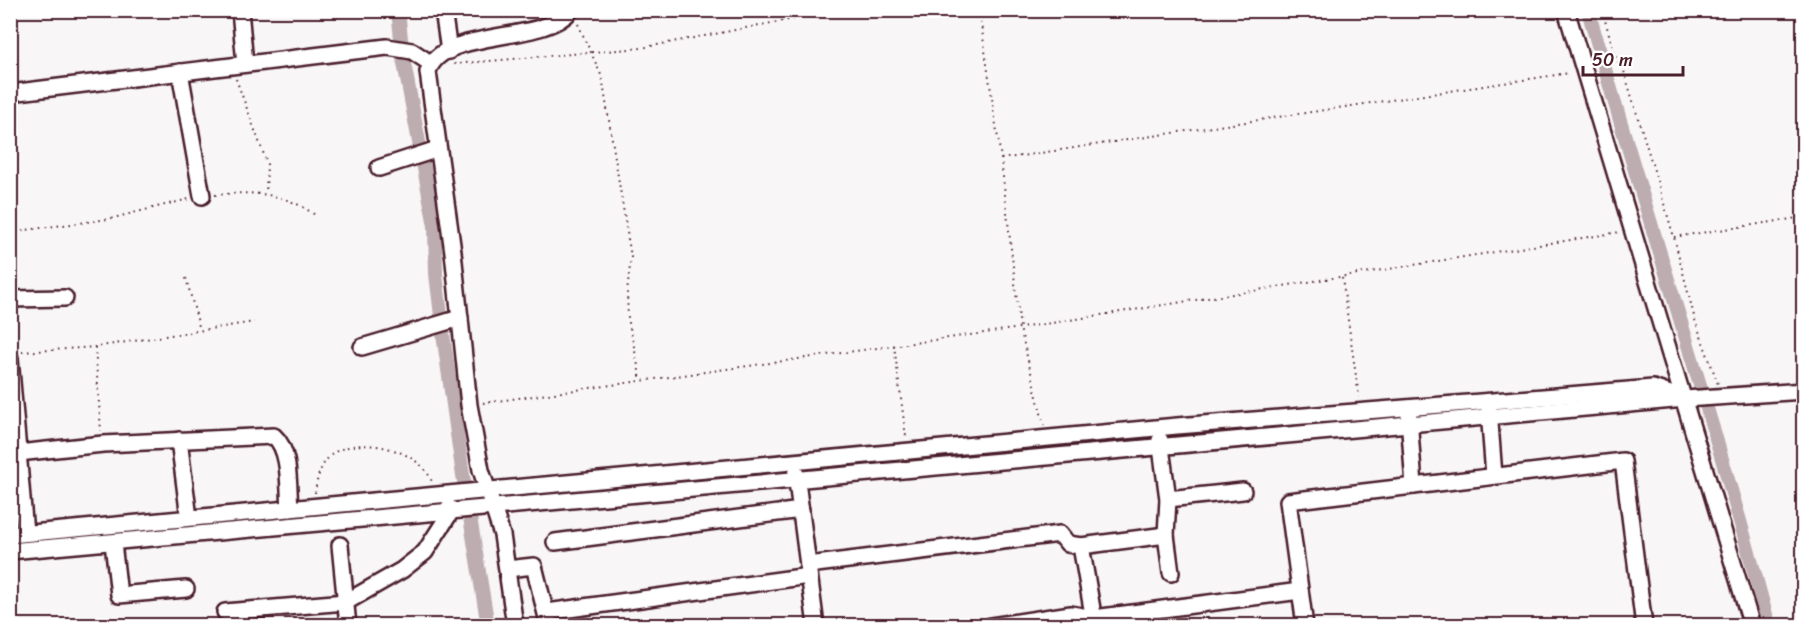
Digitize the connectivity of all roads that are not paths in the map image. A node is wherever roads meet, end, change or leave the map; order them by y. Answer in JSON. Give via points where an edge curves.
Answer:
{"nodes":[{"id":1,"x":240,"y":10,"type":"edge"},
{"id":2,"x":443,"y":10,"type":"edge"},
{"id":3,"x":1566,"y":10,"type":"edge"},
{"id":4,"x":573,"y":16,"type":"edge"},
{"id":5,"x":449,"y":51,"type":"junction"},
{"id":6,"x":430,"y":63,"type":"junction"},
{"id":7,"x":239,"y":64,"type":"junction"},
{"id":8,"x":180,"y":72,"type":"junction"},
{"id":9,"x":10,"y":93,"type":"edge"},
{"id":10,"x":434,"y":150,"type":"junction"},
{"id":11,"x":379,"y":168,"type":"dead end"},
{"id":12,"x":202,"y":196,"type":"road end"},
{"id":13,"x":65,"y":298,"type":"dead end"},
{"id":14,"x":10,"y":299,"type":"edge"},
{"id":15,"x":455,"y":320,"type":"junction"},
{"id":16,"x":362,"y":347,"type":"dead end"},
{"id":17,"x":16,"y":355,"type":"edge"},
{"id":18,"x":1803,"y":391,"type":"edge"},
{"id":19,"x":1685,"y":399,"type":"junction"},
{"id":20,"x":1489,"y":401,"type":"junction"},
{"id":21,"x":1408,"y":408,"type":"junction"},
{"id":22,"x":1490,"y":419,"type":"junction"},
{"id":23,"x":1410,"y":426,"type":"junction"},
{"id":24,"x":1159,"y":428,"type":"junction"},
{"id":25,"x":180,"y":440,"type":"junction"},
{"id":26,"x":1161,"y":449,"type":"junction"},
{"id":27,"x":18,"y":453,"type":"junction"},
{"id":28,"x":794,"y":463,"type":"junction"},
{"id":29,"x":1494,"y":476,"type":"junction"},
{"id":30,"x":797,"y":482,"type":"junction"},
{"id":31,"x":1414,"y":486,"type":"junction"},
{"id":32,"x":481,"y":491,"type":"junction"},
{"id":33,"x":1243,"y":491,"type":"dead end"},
{"id":34,"x":446,"y":495,"type":"junction"},
{"id":35,"x":1168,"y":499,"type":"junction"},
{"id":36,"x":290,"y":509,"type":"junction"},
{"id":37,"x":495,"y":509,"type":"junction"},
{"id":38,"x":801,"y":510,"type":"junction"},
{"id":39,"x":455,"y":513,"type":"junction"},
{"id":40,"x":189,"y":518,"type":"junction"},
{"id":41,"x":18,"y":534,"type":"edge"},
{"id":42,"x":1166,"y":535,"type":"junction"},
{"id":43,"x":555,"y":542,"type":"dead end"},
{"id":44,"x":113,"y":543,"type":"junction"},
{"id":45,"x":340,"y":545,"type":"dead end"},
{"id":46,"x":1081,"y":546,"type":"junction"},
{"id":47,"x":10,"y":551,"type":"edge"},
{"id":48,"x":507,"y":569,"type":"junction"},
{"id":49,"x":809,"y":571,"type":"junction"},
{"id":50,"x":1171,"y":573,"type":"dead end"},
{"id":51,"x":186,"y":589,"type":"dead end"},
{"id":52,"x":1300,"y":591,"type":"junction"},
{"id":53,"x":346,"y":602,"type":"junction"},
{"id":54,"x":225,"y":612,"type":"dead end"},
{"id":55,"x":548,"y":619,"type":"edge"},
{"id":56,"x":1095,"y":622,"type":"edge"},
{"id":57,"x":348,"y":626,"type":"edge"},
{"id":58,"x":515,"y":626,"type":"edge"},
{"id":59,"x":816,"y":626,"type":"edge"},
{"id":60,"x":991,"y":626,"type":"edge"},
{"id":61,"x":1305,"y":626,"type":"edge"},
{"id":62,"x":1644,"y":626,"type":"edge"},
{"id":63,"x":1752,"y":626,"type":"edge"}],
"edges":[{"from":1,"to":7,"type":"street"},
{"from":2,"to":5,"type":"street"},
{"from":3,"to":19,"type":"street"},
{"from":4,"to":5,"type":"street","via":[[551,26]]},
{"from":5,"to":6,"type":"street"},
{"from":6,"to":7,"type":"street","via":[[412,51],[387,47]]},
{"from":6,"to":10,"type":"street"},
{"from":7,"to":8,"type":"street"},
{"from":8,"to":9,"type":"street"},
{"from":8,"to":12,"type":"street"},
{"from":10,"to":11,"type":"street"},
{"from":10,"to":15,"type":"street"},
{"from":13,"to":14,"type":"street"},
{"from":15,"to":16,"type":"street"},
{"from":15,"to":32,"type":"street"},
{"from":17,"to":27,"type":"street"},
{"from":18,"to":19,"type":"street"},
{"from":19,"to":20,"type":"street","via":[[1653,388]]},
{"from":19,"to":22,"type":"street"},
{"from":19,"to":63,"type":"street"},
{"from":20,"to":21,"type":"street"},
{"from":20,"to":22,"type":"street"},
{"from":21,"to":23,"type":"street"},
{"from":21,"to":24,"type":"street"},
{"from":22,"to":23,"type":"street"},
{"from":22,"to":29,"type":"street"},
{"from":23,"to":26,"type":"street"},
{"from":23,"to":31,"type":"street"},
{"from":24,"to":26,"type":"street"},
{"from":24,"to":28,"type":"street"},
{"from":25,"to":27,"type":"street"},
{"from":25,"to":36,"type":"street","via":[[274,436],[284,453]]},
{"from":25,"to":40,"type":"street"},
{"from":26,"to":30,"type":"street"},
{"from":26,"to":35,"type":"street"},
{"from":27,"to":41,"type":"street"},
{"from":28,"to":30,"type":"street"},
{"from":28,"to":32,"type":"street"},
{"from":29,"to":31,"type":"street"},
{"from":29,"to":62,"type":"street","via":[[1623,461]]},
{"from":30,"to":37,"type":"street"},
{"from":30,"to":38,"type":"street"},
{"from":31,"to":52,"type":"street","via":[[1288,501]]},
{"from":32,"to":34,"type":"street"},
{"from":32,"to":37,"type":"street"},
{"from":33,"to":35,"type":"street"},
{"from":34,"to":36,"type":"street"},
{"from":34,"to":39,"type":"street"},
{"from":35,"to":42,"type":"street"},
{"from":36,"to":40,"type":"street"},
{"from":37,"to":39,"type":"street"},
{"from":37,"to":48,"type":"street"},
{"from":38,"to":43,"type":"street"},
{"from":38,"to":49,"type":"street"},
{"from":39,"to":44,"type":"street"},
{"from":39,"to":53,"type":"street","via":[[425,552]]},
{"from":40,"to":41,"type":"street"},
{"from":42,"to":46,"type":"street"},
{"from":42,"to":50,"type":"street"},
{"from":44,"to":47,"type":"street"},
{"from":44,"to":51,"type":"street","via":[[119,595]]},
{"from":45,"to":53,"type":"street"},
{"from":46,"to":49,"type":"street","via":[[1068,544],[1060,534]]},
{"from":46,"to":56,"type":"street"},
{"from":48,"to":55,"type":"street","via":[[534,566]]},
{"from":48,"to":58,"type":"street"},
{"from":49,"to":55,"type":"street"},
{"from":49,"to":59,"type":"street"},
{"from":52,"to":56,"type":"street"},
{"from":52,"to":61,"type":"street"},
{"from":53,"to":54,"type":"street"},
{"from":53,"to":57,"type":"street"},
{"from":56,"to":60,"type":"street","via":[[1071,614]]}]}
